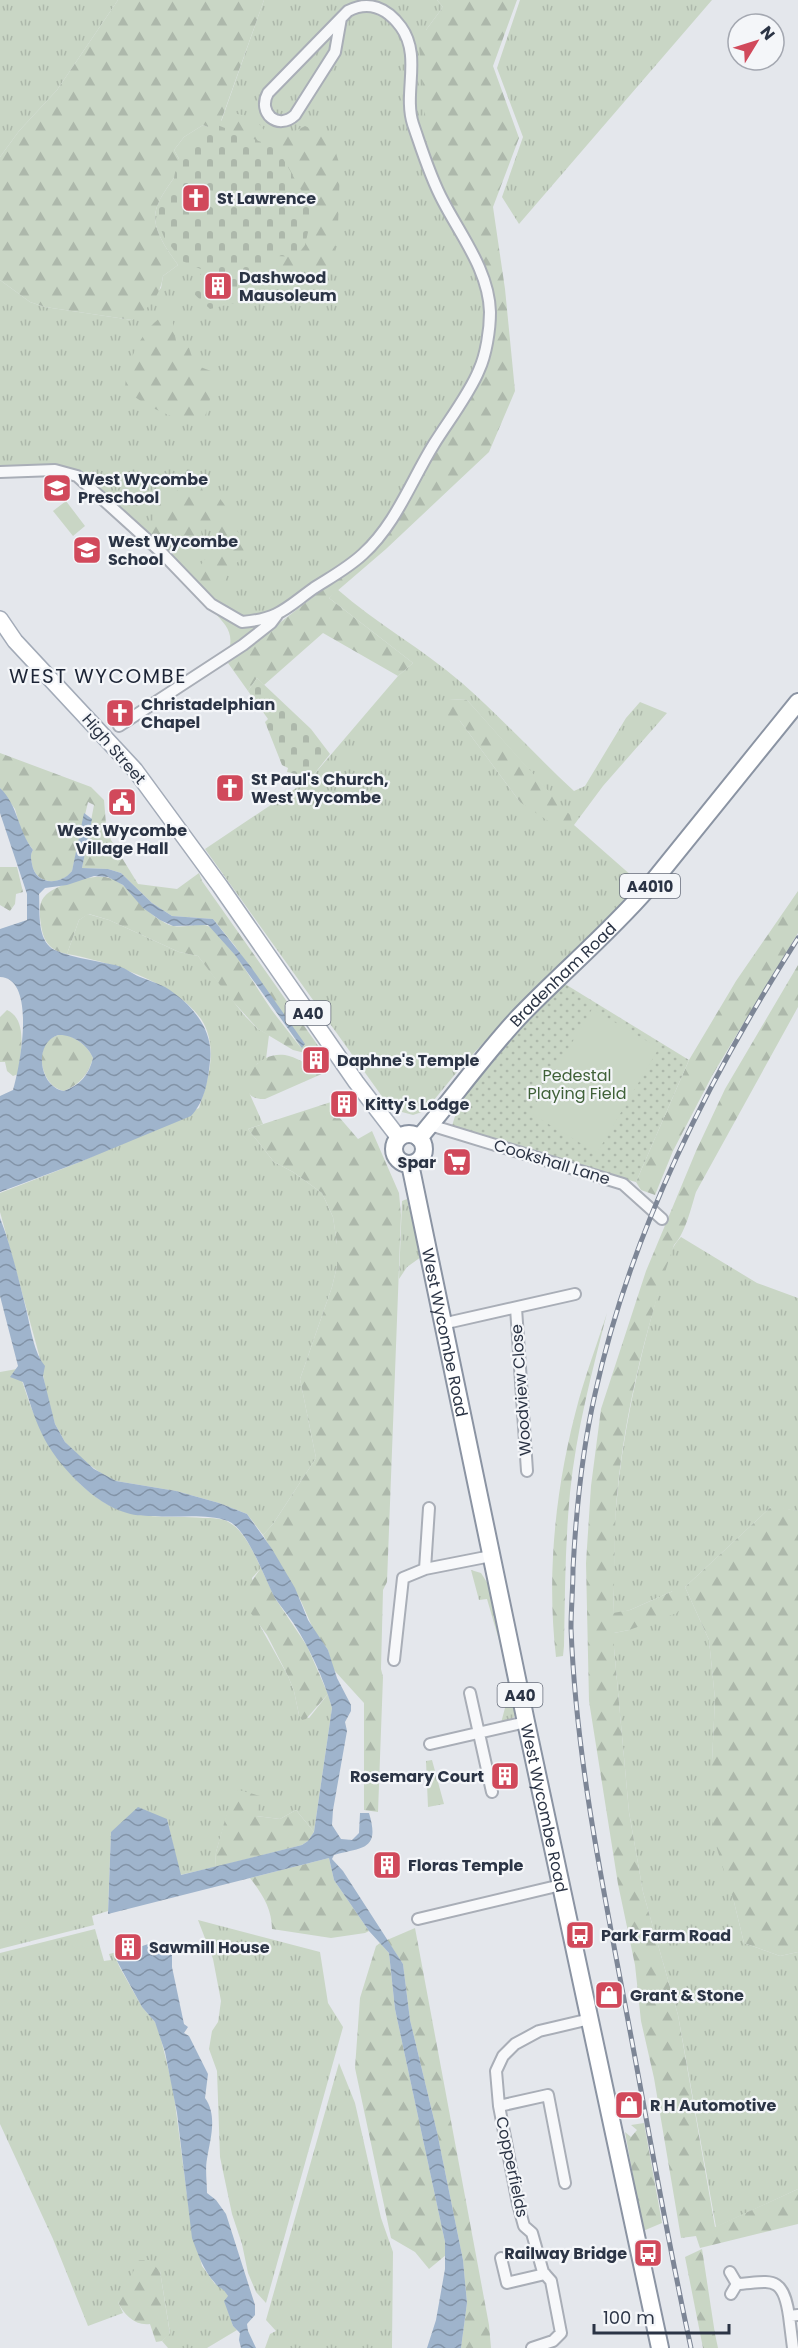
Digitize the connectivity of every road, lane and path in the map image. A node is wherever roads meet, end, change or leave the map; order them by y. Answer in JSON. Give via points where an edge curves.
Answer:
{"nodes":[{"id":1,"x":341,"y":18,"type":"junction"},
{"id":2,"x":0,"y":472,"type":"edge"},
{"id":3,"x":277,"y":615,"type":"junction"},
{"id":4,"x":0,"y":619,"type":"edge"},
{"id":5,"x":798,"y":702,"type":"edge"},
{"id":6,"x":111,"y":732,"type":"junction"},
{"id":7,"x":430,"y":1125,"type":"junction"},
{"id":8,"x":399,"y":1138,"type":"junction"},
{"id":9,"x":419,"y":1138,"type":"junction"},
{"id":10,"x":410,"y":1164,"type":"junction"},
{"id":11,"x":662,"y":1219,"type":"dead end"},
{"id":12,"x":575,"y":1294,"type":"dead end"},
{"id":13,"x":516,"y":1308,"type":"junction"},
{"id":14,"x":442,"y":1324,"type":"junction"},
{"id":15,"x":527,"y":1472,"type":"dead end"},
{"id":16,"x":429,"y":1508,"type":"dead end"},
{"id":17,"x":491,"y":1556,"type":"junction"},
{"id":18,"x":425,"y":1569,"type":"junction"},
{"id":19,"x":394,"y":1660,"type":"dead end"},
{"id":20,"x":470,"y":1693,"type":"dead end"},
{"id":21,"x":526,"y":1722,"type":"junction"},
{"id":22,"x":479,"y":1733,"type":"junction"},
{"id":23,"x":430,"y":1744,"type":"dead end"},
{"id":24,"x":492,"y":1792,"type":"dead end"},
{"id":25,"x":561,"y":1885,"type":"junction"},
{"id":26,"x":418,"y":1919,"type":"dead end"},
{"id":27,"x":590,"y":2019,"type":"junction"},
{"id":28,"x":499,"y":2106,"type":"junction"},
{"id":29,"x":566,"y":2183,"type":"dead end"},
{"id":30,"x":501,"y":2258,"type":"dead end"},
{"id":31,"x":730,"y":2272,"type":"dead end"},
{"id":32,"x":545,"y":2274,"type":"junction"},
{"id":33,"x":794,"y":2316,"type":"edge"},
{"id":34,"x":558,"y":2343,"type":"edge"},
{"id":35,"x":532,"y":2348,"type":"edge"},
{"id":36,"x":660,"y":2348,"type":"edge"},
{"id":37,"x":792,"y":2348,"type":"edge"}],
"edges":[{"from":1,"to":1,"type":"street","via":[[334,52],[295,115],[283,122],[270,118],[264,109],[268,93]]},
{"from":1,"to":3,"type":"street","via":[[355,6],[373,4],[389,13],[402,29],[412,57],[411,117],[443,201],[487,288],[490,314],[480,370],[382,533],[342,571]]},
{"from":2,"to":3,"type":"street","via":[[55,470],[76,476],[161,552],[211,604],[242,622]]},
{"from":3,"to":6,"type":"street","via":[[243,645]]},
{"from":4,"to":6,"type":"main road","name":"High Street","number":"A40","via":[[15,641]]},
{"from":5,"to":7,"type":"highway","name":"Bradenham Road","number":"A4010","via":[[654,882],[516,1020]]},
{"from":6,"to":8,"type":"main road","name":"High Street","number":"A40"},
{"from":7,"to":9,"type":"highway","name":"Bradenham Road","number":"A4010"},
{"from":7,"to":11,"type":"street","name":"Cookshall Lane","via":[[623,1184]]},
{"from":8,"to":9,"type":"highway","via":[[409,1133]]},
{"from":8,"to":10,"type":"highway","number":"A40","via":[[394,1145],[396,1157]]},
{"from":9,"to":10,"type":"highway","via":[[424,1151],[418,1161]]},
{"from":10,"to":14,"type":"highway","name":"West Wycombe Road","number":"A40"},
{"from":12,"to":13,"type":"street"},
{"from":13,"to":14,"type":"street"},
{"from":13,"to":15,"type":"street","name":"Woodview Close"},
{"from":14,"to":17,"type":"highway","name":"West Wycombe Road","number":"A40"},
{"from":16,"to":18,"type":"street"},
{"from":17,"to":18,"type":"street"},
{"from":17,"to":21,"type":"highway","name":"West Wycombe Road","number":"A40"},
{"from":18,"to":19,"type":"street","via":[[403,1578]]},
{"from":20,"to":22,"type":"street"},
{"from":21,"to":22,"type":"street"},
{"from":21,"to":25,"type":"highway","name":"West Wycombe Road","number":"A40"},
{"from":22,"to":23,"type":"street"},
{"from":22,"to":24,"type":"street"},
{"from":25,"to":26,"type":"street"},
{"from":25,"to":27,"type":"highway","name":"West Wycombe Road","number":"A40"},
{"from":27,"to":28,"type":"street","name":"Copperfields","via":[[539,2031],[515,2044],[503,2056],[496,2072]]},
{"from":27,"to":36,"type":"highway","name":"West Wycombe Road","number":"A40"},
{"from":28,"to":29,"type":"street","via":[[548,2095]]},
{"from":28,"to":32,"type":"street","name":"Copperfields","via":[[518,2204]]},
{"from":30,"to":32,"type":"street","via":[[507,2283]]},
{"from":31,"to":33,"type":"street","via":[[734,2289],[764,2281],[779,2287]]},
{"from":32,"to":34,"type":"street","name":"Copperfields","via":[[551,2281],[561,2333]]},
{"from":33,"to":37,"type":"street"},
{"from":34,"to":35,"type":"street","name":"Copperfields"}]}
